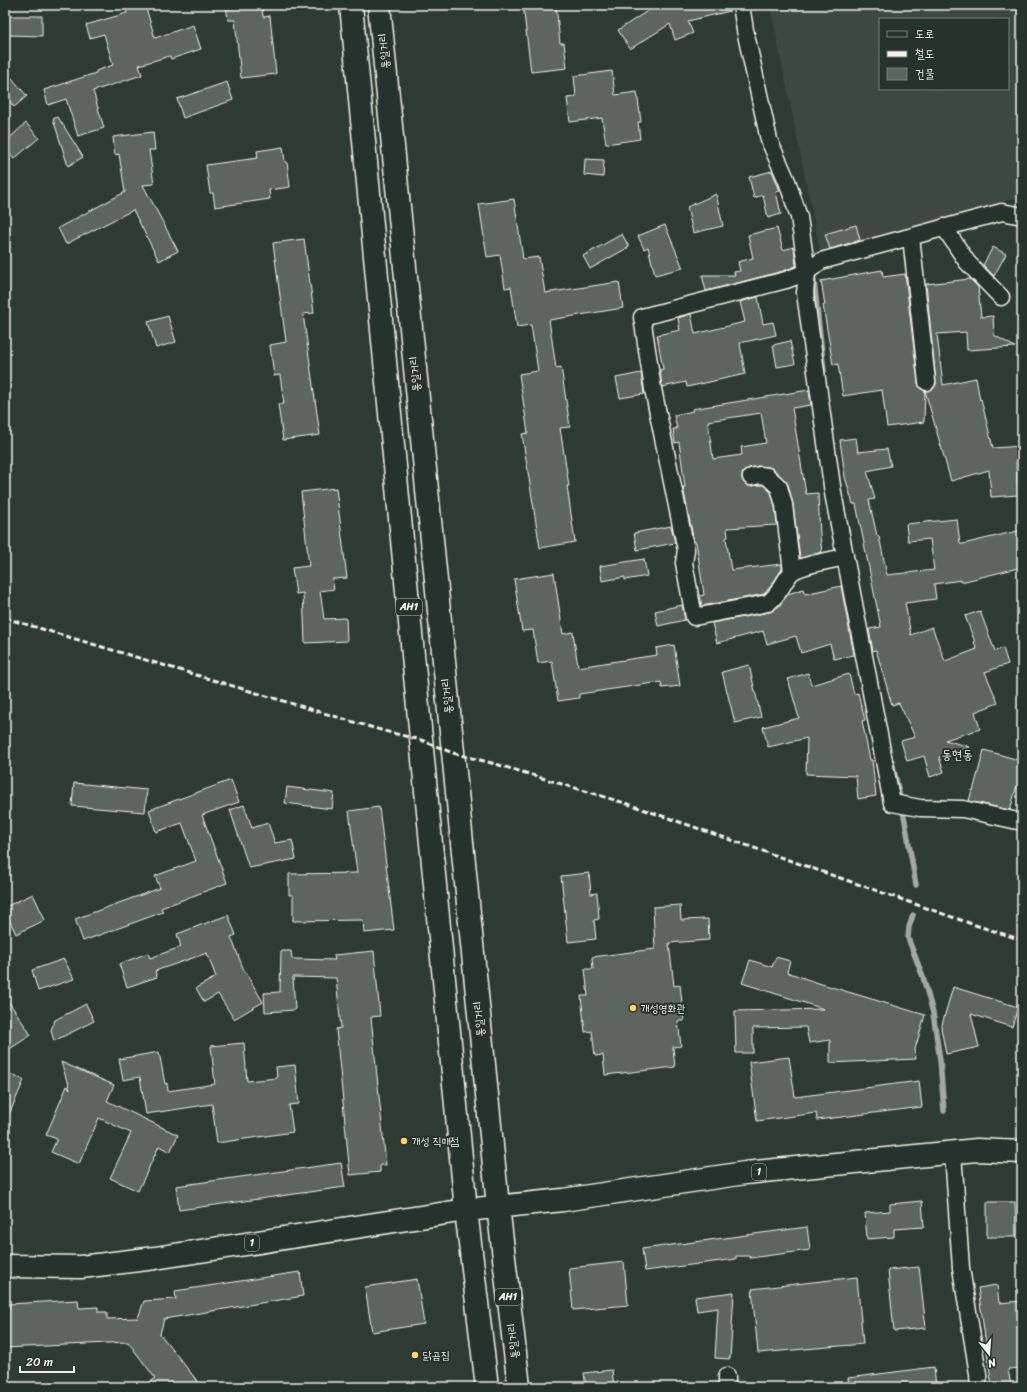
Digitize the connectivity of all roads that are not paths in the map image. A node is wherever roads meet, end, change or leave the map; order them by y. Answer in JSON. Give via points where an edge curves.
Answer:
{"nodes":[{"id":1,"x":351,"y":5,"type":"edge"},
{"id":2,"x":379,"y":5,"type":"edge"},
{"id":3,"x":740,"y":5,"type":"edge"},
{"id":4,"x":1022,"y":216,"type":"edge"},
{"id":5,"x":944,"y":227,"type":"junction"},
{"id":6,"x":911,"y":236,"type":"junction"},
{"id":7,"x":807,"y":271,"type":"junction"},
{"id":8,"x":1001,"y":297,"type":"dead end"},
{"id":9,"x":927,"y":382,"type":"dead end"},
{"id":10,"x":751,"y":477,"type":"dead end"},
{"id":11,"x":845,"y":557,"type":"junction"},
{"id":12,"x":792,"y":572,"type":"junction"},
{"id":13,"x":1022,"y":822,"type":"edge"},
{"id":14,"x":1022,"y":1152,"type":"edge"},
{"id":15,"x":953,"y":1153,"type":"junction"},
{"id":16,"x":498,"y":1206,"type":"junction"},
{"id":17,"x":466,"y":1210,"type":"junction"},
{"id":18,"x":5,"y":1266,"type":"edge"},
{"id":19,"x":486,"y":1387,"type":"edge"},
{"id":20,"x":519,"y":1387,"type":"edge"},
{"id":21,"x":979,"y":1387,"type":"edge"}],
"edges":[{"from":1,"to":17,"type":"main road","number":"AH1"},
{"from":2,"to":16,"type":"main road","name":"통일거리","number":"AH1"},
{"from":3,"to":7,"type":"street","via":[[769,140],[799,217]]},
{"from":4,"to":5,"type":"street","via":[[1002,212]]},
{"from":5,"to":6,"type":"street"},
{"from":5,"to":8,"type":"street","via":[[967,262]]},
{"from":6,"to":7,"type":"street","via":[[821,262]]},
{"from":6,"to":9,"type":"street"},
{"from":7,"to":11,"type":"street","via":[[805,293],[833,493]]},
{"from":7,"to":12,"type":"street","via":[[786,280],[642,317],[653,389],[686,550],[684,563],[694,617],[768,602],[776,597]]},
{"from":10,"to":12,"type":"street","via":[[767,476],[779,486],[784,505]]},
{"from":11,"to":12,"type":"street"},
{"from":11,"to":13,"type":"street","via":[[892,803],[920,808],[964,809]]},
{"from":14,"to":15,"type":"main road","number":"1","via":[[977,1150]]},
{"from":15,"to":16,"type":"main road","number":"1","via":[[746,1174],[563,1200]]},
{"from":15,"to":21,"type":"street","via":[[961,1268]]},
{"from":16,"to":17,"type":"main road","number":"1"},
{"from":16,"to":20,"type":"main road","name":"통일거리","number":"AH1"},
{"from":17,"to":18,"type":"main road","number":"1","via":[[81,1267]]},
{"from":17,"to":19,"type":"main road","number":"AH1"}]}
